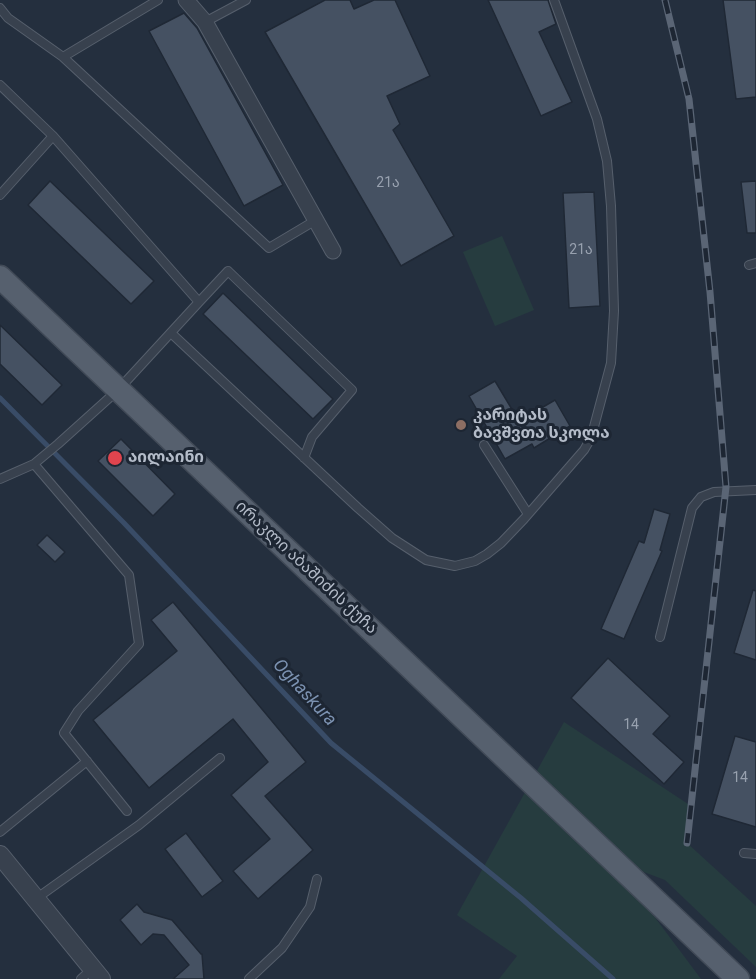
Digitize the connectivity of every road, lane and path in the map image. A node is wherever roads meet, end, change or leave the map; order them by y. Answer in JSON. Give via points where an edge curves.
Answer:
{"nodes":[{"id":1,"x":158,"y":0,"type":"edge"},
{"id":2,"x":186,"y":0,"type":"edge"},
{"id":3,"x":246,"y":0,"type":"edge"},
{"id":4,"x":554,"y":0,"type":"edge"},
{"id":5,"x":0,"y":8,"type":"edge"},
{"id":6,"x":205,"y":22,"type":"junction"},
{"id":7,"x":63,"y":57,"type":"junction"},
{"id":8,"x":0,"y":86,"type":"edge"},
{"id":9,"x":53,"y":136,"type":"junction"},
{"id":10,"x":0,"y":195,"type":"edge"},
{"id":11,"x":316,"y":220,"type":"junction"},
{"id":12,"x":333,"y":251,"type":"dead end"},
{"id":13,"x":0,"y":278,"type":"edge"},
{"id":14,"x":199,"y":302,"type":"junction"},
{"id":15,"x":171,"y":333,"type":"junction"},
{"id":16,"x":118,"y":390,"type":"junction"},
{"id":17,"x":484,"y":446,"type":"dead end"},
{"id":18,"x":304,"y":458,"type":"junction"},
{"id":19,"x":34,"y":464,"type":"junction"},
{"id":20,"x":0,"y":479,"type":"edge"},
{"id":21,"x":756,"y":490,"type":"edge"},
{"id":22,"x":528,"y":514,"type":"junction"},
{"id":23,"x":660,"y":637,"type":"dead end"},
{"id":24,"x":220,"y":758,"type":"dead end"},
{"id":25,"x":87,"y":761,"type":"junction"},
{"id":26,"x":127,"y":811,"type":"dead end"},
{"id":27,"x":0,"y":832,"type":"edge"},
{"id":28,"x":744,"y":853,"type":"dead end"},
{"id":29,"x":0,"y":855,"type":"edge"},
{"id":30,"x":756,"y":855,"type":"edge"},
{"id":31,"x":317,"y":879,"type":"dead end"},
{"id":32,"x":35,"y":899,"type":"junction"},
{"id":33,"x":92,"y":975,"type":"edge"},
{"id":34,"x":249,"y":979,"type":"edge"},
{"id":35,"x":738,"y":979,"type":"edge"}],
"edges":[{"from":1,"to":7,"type":"lane"},
{"from":2,"to":6,"type":"street"},
{"from":3,"to":6,"type":"lane"},
{"from":4,"to":22,"type":"lane","via":[[597,118],[607,161],[614,311],[611,363],[591,438]]},
{"from":5,"to":7,"type":"lane"},
{"from":6,"to":11,"type":"street"},
{"from":7,"to":11,"type":"lane","via":[[269,248]]},
{"from":8,"to":9,"type":"lane"},
{"from":9,"to":10,"type":"lane"},
{"from":9,"to":14,"type":"lane"},
{"from":11,"to":12,"type":"street"},
{"from":13,"to":16,"type":"main road","name":"ირაკლი აბაშიძის ქუჩა"},
{"from":14,"to":15,"type":"lane"},
{"from":14,"to":18,"type":"lane","via":[[228,271],[351,390],[312,436]]},
{"from":15,"to":16,"type":"lane"},
{"from":15,"to":18,"type":"lane"},
{"from":16,"to":19,"type":"lane"},
{"from":16,"to":35,"type":"main road","name":"ირაკლი აბაშიძის ქუჩა"},
{"from":17,"to":22,"type":"lane"},
{"from":18,"to":22,"type":"lane","via":[[392,538],[426,560],[455,566],[475,561],[501,543]]},
{"from":19,"to":20,"type":"lane"},
{"from":19,"to":25,"type":"lane","via":[[129,575],[139,644],[78,711],[64,733]]},
{"from":21,"to":23,"type":"lane","via":[[714,492],[701,497],[692,508]]},
{"from":24,"to":32,"type":"lane","via":[[139,825]]},
{"from":25,"to":26,"type":"lane"},
{"from":25,"to":27,"type":"lane"},
{"from":28,"to":30,"type":"lane"},
{"from":29,"to":32,"type":"street"},
{"from":31,"to":34,"type":"lane","via":[[310,907],[282,948]]},
{"from":32,"to":33,"type":"street"}]}
